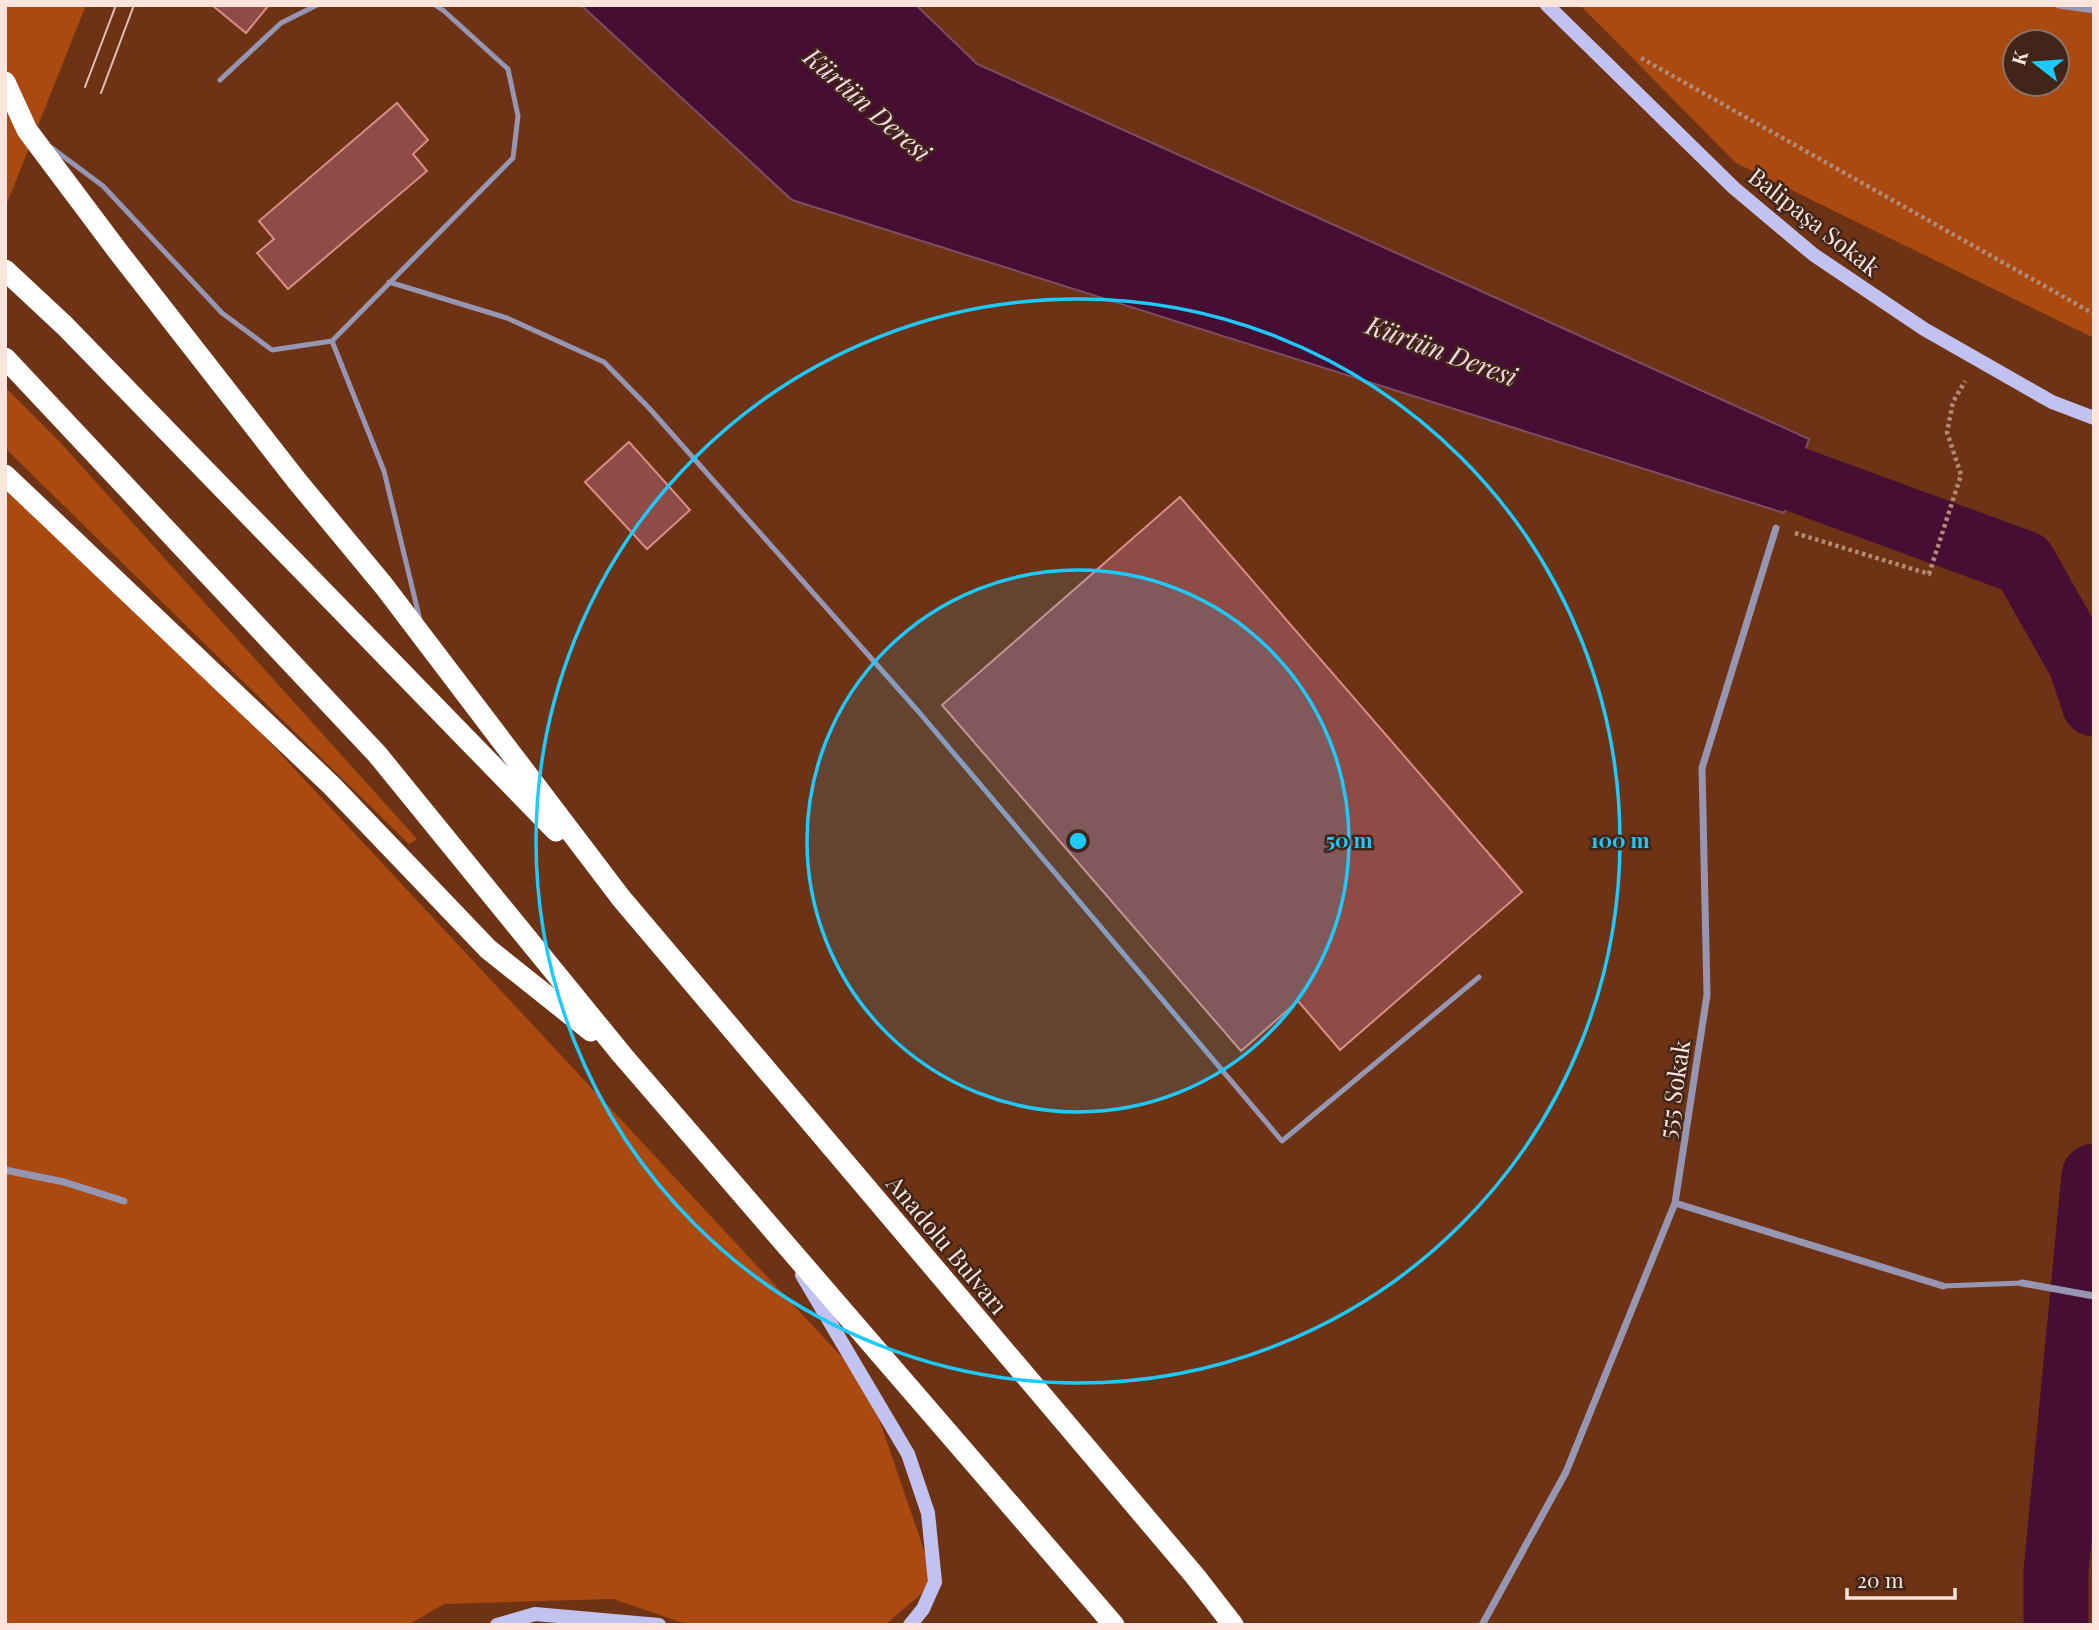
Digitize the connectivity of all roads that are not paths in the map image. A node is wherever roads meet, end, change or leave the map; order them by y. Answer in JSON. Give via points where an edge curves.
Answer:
{"nodes":[{"id":1,"x":317,"y":5,"type":"edge"},
{"id":2,"x":435,"y":5,"type":"edge"},
{"id":3,"x":1548,"y":5,"type":"edge"},
{"id":4,"x":2059,"y":5,"type":"edge"},
{"id":5,"x":2094,"y":10,"type":"edge"},
{"id":6,"x":220,"y":80,"type":"dead end"},
{"id":7,"x":5,"y":82,"type":"edge"},
{"id":8,"x":27,"y":130,"type":"junction"},
{"id":9,"x":5,"y":271,"type":"edge"},
{"id":10,"x":389,"y":282,"type":"junction"},
{"id":11,"x":332,"y":341,"type":"junction"},
{"id":12,"x":5,"y":358,"type":"edge"},
{"id":13,"x":2094,"y":418,"type":"edge"},
{"id":14,"x":5,"y":475,"type":"edge"},
{"id":15,"x":1776,"y":528,"type":"road end"},
{"id":16,"x":425,"y":640,"type":"junction"},
{"id":17,"x":621,"y":898,"type":"junction"},
{"id":18,"x":1479,"y":977,"type":"dead end"},
{"id":19,"x":623,"y":1056,"type":"junction"},
{"id":20,"x":5,"y":1170,"type":"edge"},
{"id":21,"x":124,"y":1201,"type":"dead end"},
{"id":22,"x":1675,"y":1203,"type":"junction"},
{"id":23,"x":780,"y":1238,"type":"junction"},
{"id":24,"x":2022,"y":1283,"type":"joint"},
{"id":25,"x":1943,"y":1286,"type":"joint"},
{"id":26,"x":2094,"y":1296,"type":"edge"},
{"id":27,"x":534,"y":1619,"type":"edge"},
{"id":28,"x":497,"y":1625,"type":"edge"},
{"id":29,"x":583,"y":1625,"type":"edge"},
{"id":30,"x":659,"y":1625,"type":"edge"},
{"id":31,"x":910,"y":1625,"type":"edge"},
{"id":32,"x":1114,"y":1625,"type":"edge"},
{"id":33,"x":1233,"y":1625,"type":"edge"},
{"id":34,"x":1482,"y":1625,"type":"edge"}],
"edges":[{"from":1,"to":6,"type":"lane","via":[[281,23]]},
{"from":2,"to":10,"type":"lane","via":[[508,69],[518,116],[513,158]]},
{"from":3,"to":13,"type":"street","name":"Balipaşa Sokak","via":[[1734,188],[1814,255],[1924,329],[2052,402]]},
{"from":4,"to":5,"type":"street"},
{"from":7,"to":8,"type":"highway"},
{"from":8,"to":11,"type":"lane","via":[[103,186],[222,313],[272,350]]},
{"from":8,"to":16,"type":"highway"},
{"from":9,"to":17,"type":"highway","via":[[75,337]]},
{"from":10,"to":11,"type":"lane"},
{"from":10,"to":18,"type":"lane","via":[[507,318],[604,362],[918,711],[1282,1142]]},
{"from":11,"to":16,"type":"lane","via":[[384,471]]},
{"from":12,"to":19,"type":"highway","via":[[377,754]]},
{"from":14,"to":19,"type":"highway","via":[[323,776],[488,949]]},
{"from":15,"to":22,"type":"street","name":"555 Sokak","via":[[1702,768],[1707,995]]},
{"from":16,"to":17,"type":"highway"},
{"from":17,"to":33,"type":"highway","name":"Anadolu Bulvarı"},
{"from":19,"to":23,"type":"highway"},
{"from":20,"to":21,"type":"street"},
{"from":22,"to":25,"type":"street"},
{"from":22,"to":34,"type":"street","name":"555 Sokak","via":[[1566,1472]]},
{"from":23,"to":31,"type":"street","via":[[908,1454],[928,1513],[935,1582]]},
{"from":23,"to":32,"type":"highway"},
{"from":24,"to":25,"type":"lane"},
{"from":24,"to":26,"type":"street"},
{"from":27,"to":28,"type":"street"},
{"from":27,"to":29,"type":"street"},
{"from":27,"to":30,"type":"street"}]}
